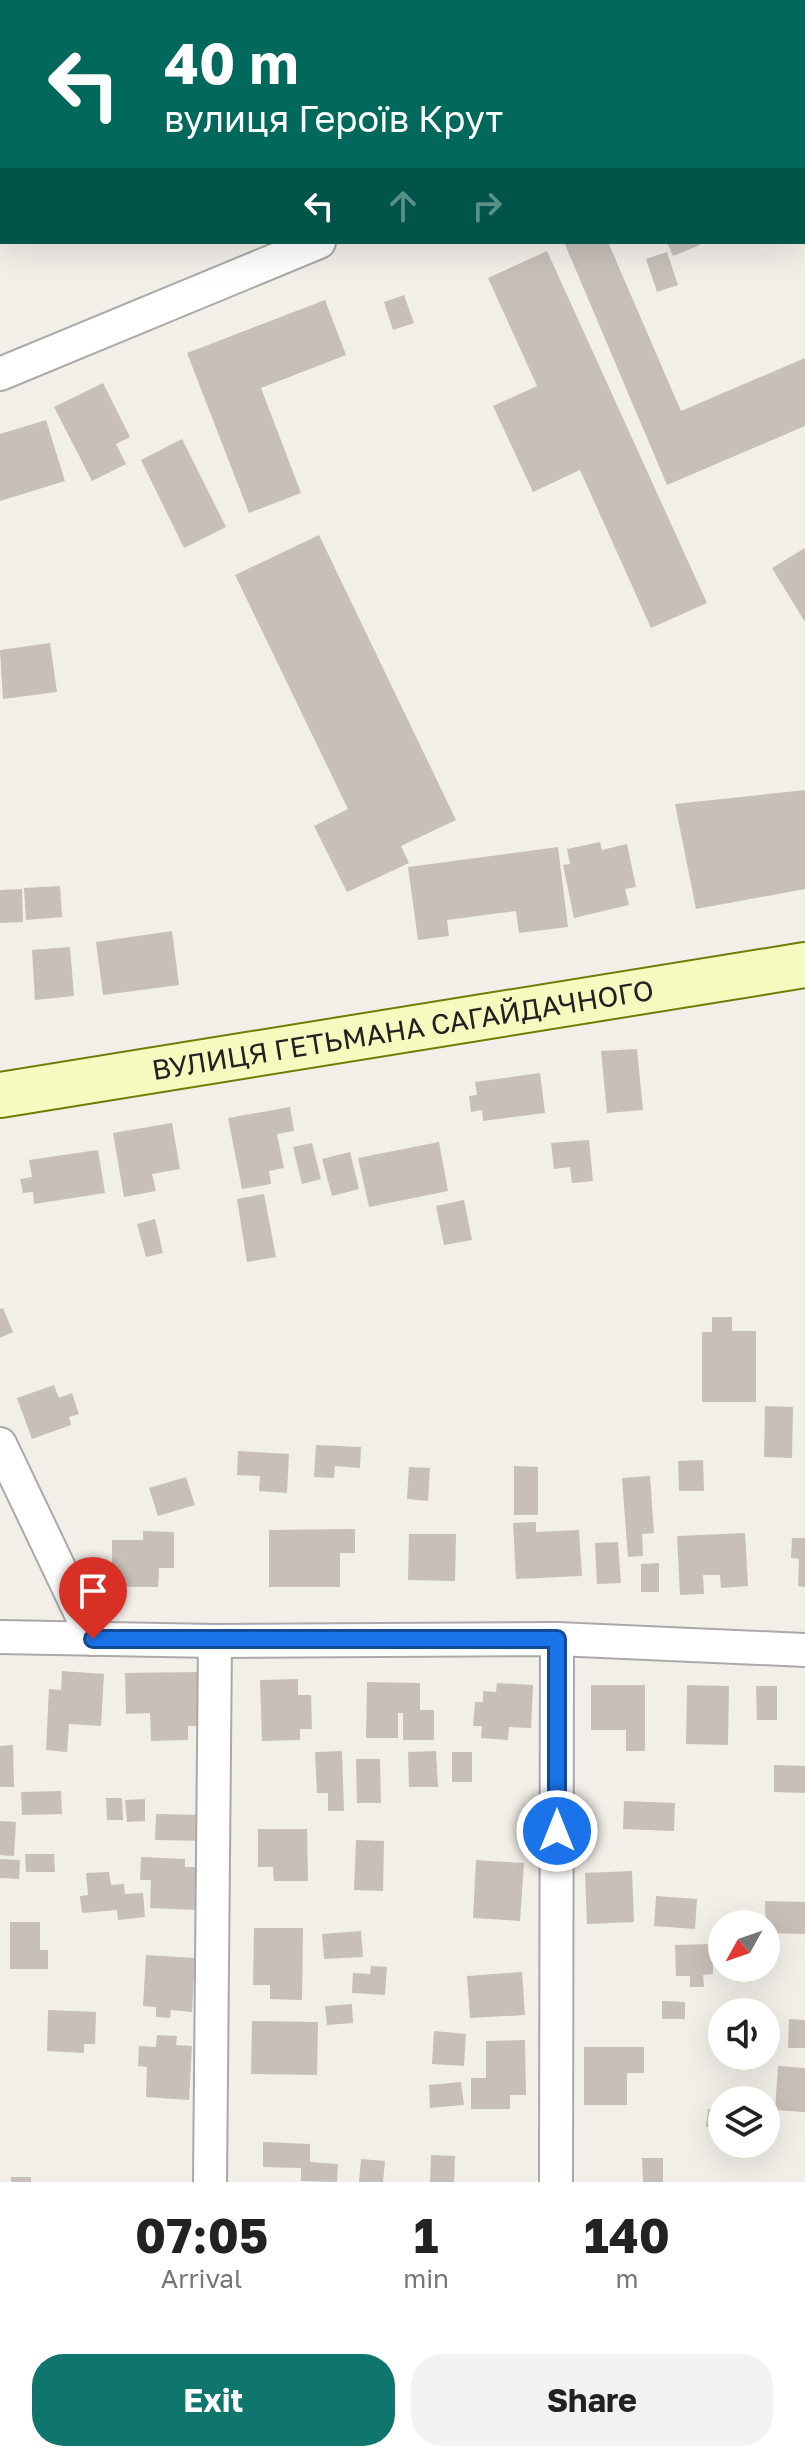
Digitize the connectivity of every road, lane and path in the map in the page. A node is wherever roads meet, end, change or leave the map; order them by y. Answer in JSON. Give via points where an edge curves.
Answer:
{"nodes":[{"id":1,"x":309,"y":244,"type":"edge"},
{"id":2,"x":283,"y":249,"type":"edge"},
{"id":3,"x":0,"y":374,"type":"edge"},
{"id":4,"x":805,"y":965,"type":"edge"},
{"id":5,"x":0,"y":1095,"type":"edge"},
{"id":6,"x":0,"y":1444,"type":"edge"},
{"id":7,"x":0,"y":1637,"type":"edge"},
{"id":8,"x":93,"y":1639,"type":"junction"},
{"id":9,"x":557,"y":1639,"type":"junction"},
{"id":10,"x":215,"y":1641,"type":"junction"},
{"id":11,"x":805,"y":1650,"type":"edge"},
{"id":12,"x":210,"y":2182,"type":"edge"},
{"id":13,"x":556,"y":2182,"type":"edge"}],
"edges":[{"from":1,"to":2,"type":"street"},
{"from":2,"to":3,"type":"street"},
{"from":4,"to":5,"type":"main road","name":"ВУЛИЦЯ ГЕТЬМАНА САГАЙДАЧНОГО"},
{"from":6,"to":8,"type":"street"},
{"from":7,"to":8,"type":"street"},
{"from":8,"to":10,"type":"street"},
{"from":9,"to":10,"type":"street"},
{"from":9,"to":11,"type":"street"},
{"from":9,"to":13,"type":"street"},
{"from":10,"to":12,"type":"street"}]}
